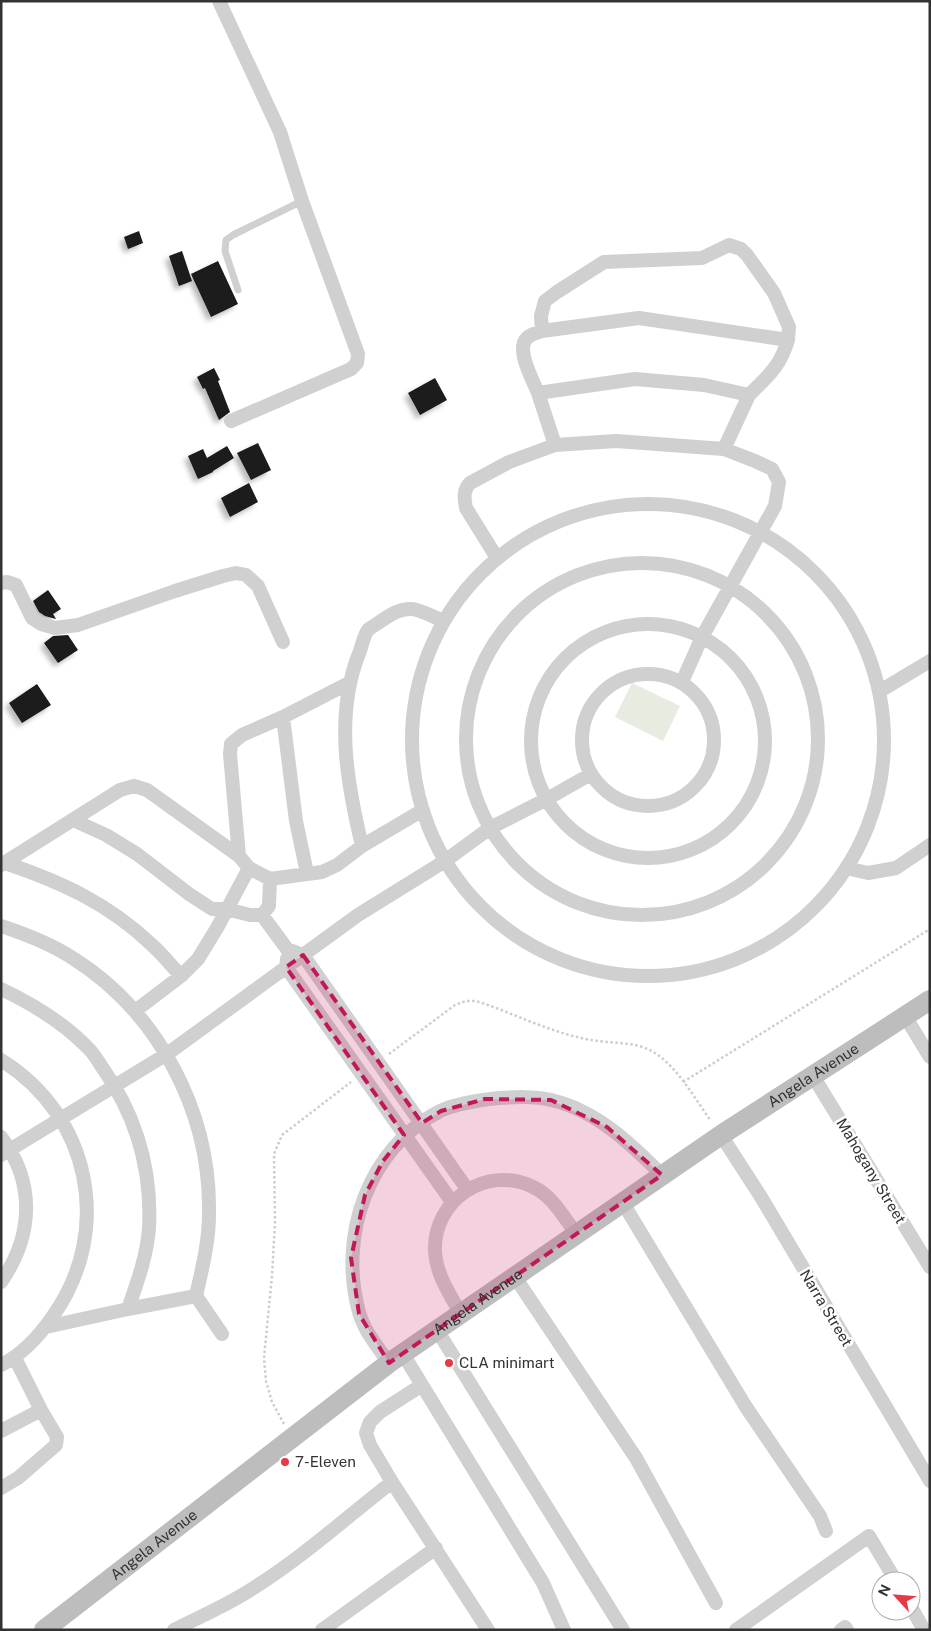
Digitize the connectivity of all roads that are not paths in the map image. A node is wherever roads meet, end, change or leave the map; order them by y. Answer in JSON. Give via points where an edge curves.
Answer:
{"nodes":[{"id":1,"x":219,"y":1,"type":"edge"},
{"id":2,"x":302,"y":201,"type":"junction"},
{"id":3,"x":238,"y":290,"type":"dead end"},
{"id":4,"x":542,"y":331,"type":"junction"},
{"id":5,"x":788,"y":340,"type":"junction"},
{"id":6,"x":538,"y":393,"type":"junction"},
{"id":7,"x":749,"y":395,"type":"junction"},
{"id":8,"x":231,"y":421,"type":"dead end"},
{"id":9,"x":555,"y":445,"type":"junction"},
{"id":10,"x":724,"y":449,"type":"junction"},
{"id":11,"x":762,"y":530,"type":"junction"},
{"id":12,"x":497,"y":558,"type":"junction"},
{"id":13,"x":1,"y":583,"type":"edge"},
{"id":14,"x":730,"y":586,"type":"junction"},
{"id":15,"x":444,"y":622,"type":"junction"},
{"id":16,"x":702,"y":636,"type":"junction"},
{"id":17,"x":283,"y":642,"type":"dead end"},
{"id":18,"x":929,"y":666,"type":"edge"},
{"id":19,"x":682,"y":682,"type":"junction"},
{"id":20,"x":349,"y":683,"type":"junction"},
{"id":21,"x":880,"y":692,"type":"junction"},
{"id":22,"x":283,"y":717,"type":"junction"},
{"id":23,"x":590,"y":774,"type":"junction"},
{"id":24,"x":547,"y":799,"type":"junction"},
{"id":25,"x":422,"y":810,"type":"junction"},
{"id":26,"x":73,"y":820,"type":"junction"},
{"id":27,"x":490,"y":828,"type":"junction"},
{"id":28,"x":930,"y":845,"type":"edge"},
{"id":29,"x":362,"y":846,"type":"junction"},
{"id":30,"x":239,"y":856,"type":"junction"},
{"id":31,"x":445,"y":861,"type":"junction"},
{"id":32,"x":3,"y":864,"type":"edge"},
{"id":33,"x":249,"y":868,"type":"junction"},
{"id":34,"x":846,"y":868,"type":"junction"},
{"id":35,"x":307,"y":873,"type":"junction"},
{"id":36,"x":270,"y":879,"type":"junction"},
{"id":37,"x":226,"y":909,"type":"junction"},
{"id":38,"x":262,"y":915,"type":"junction"},
{"id":39,"x":1,"y":926,"type":"edge"},
{"id":40,"x":287,"y":949,"type":"junction"},
{"id":41,"x":303,"y":955,"type":"junction"},
{"id":42,"x":286,"y":967,"type":"junction"},
{"id":43,"x":180,"y":976,"type":"junction"},
{"id":44,"x":1,"y":989,"type":"edge"},
{"id":45,"x":930,"y":1000,"type":"edge"},
{"id":46,"x":135,"y":1011,"type":"junction"},
{"id":47,"x":905,"y":1016,"type":"junction"},
{"id":48,"x":167,"y":1054,"type":"junction"},
{"id":49,"x":930,"y":1057,"type":"edge"},
{"id":50,"x":1,"y":1060,"type":"edge"},
{"id":51,"x":813,"y":1076,"type":"junction"},
{"id":52,"x":115,"y":1085,"type":"junction"},
{"id":53,"x":61,"y":1118,"type":"junction"},
{"id":54,"x":422,"y":1123,"type":"junction"},
{"id":55,"x":404,"y":1135,"type":"junction"},
{"id":56,"x":721,"y":1135,"type":"junction"},
{"id":57,"x":1,"y":1137,"type":"edge"},
{"id":58,"x":6,"y":1153,"type":"edge"},
{"id":59,"x":662,"y":1175,"type":"junction"},
{"id":60,"x":467,"y":1189,"type":"junction"},
{"id":61,"x":452,"y":1202,"type":"junction"},
{"id":62,"x":623,"y":1203,"type":"junction"},
{"id":63,"x":577,"y":1235,"type":"junction"},
{"id":64,"x":930,"y":1267,"type":"edge"},
{"id":65,"x":515,"y":1277,"type":"junction"},
{"id":66,"x":1,"y":1282,"type":"edge"},
{"id":67,"x":196,"y":1296,"type":"junction"},
{"id":68,"x":128,"y":1309,"type":"junction"},
{"id":69,"x":461,"y":1314,"type":"junction"},
{"id":70,"x":46,"y":1327,"type":"junction"},
{"id":71,"x":437,"y":1330,"type":"junction"},
{"id":72,"x":222,"y":1334,"type":"dead end"},
{"id":73,"x":16,"y":1358,"type":"junction"},
{"id":74,"x":396,"y":1359,"type":"junction"},
{"id":75,"x":1,"y":1365,"type":"edge"},
{"id":76,"x":422,"y":1386,"type":"junction"},
{"id":77,"x":41,"y":1410,"type":"junction"},
{"id":78,"x":1,"y":1431,"type":"edge"},
{"id":79,"x":930,"y":1481,"type":"edge"},
{"id":80,"x":392,"y":1482,"type":"junction"},
{"id":81,"x":1,"y":1488,"type":"edge"},
{"id":82,"x":826,"y":1531,"type":"dead end"},
{"id":83,"x":436,"y":1548,"type":"junction"},
{"id":84,"x":890,"y":1571,"type":"edge"},
{"id":85,"x":716,"y":1603,"type":"dead end"},
{"id":86,"x":44,"y":1630,"type":"edge"},
{"id":87,"x":174,"y":1630,"type":"edge"},
{"id":88,"x":322,"y":1630,"type":"edge"},
{"id":89,"x":488,"y":1630,"type":"edge"},
{"id":90,"x":564,"y":1630,"type":"edge"},
{"id":91,"x":623,"y":1630,"type":"edge"},
{"id":92,"x":736,"y":1630,"type":"edge"},
{"id":93,"x":841,"y":1630,"type":"edge"},
{"id":94,"x":847,"y":1630,"type":"edge"}],
"edges":[{"from":1,"to":2,"type":"street","via":[[280,132]]},
{"from":2,"to":3,"type":"lane","via":[[226,240],[225,251]]},
{"from":2,"to":8,"type":"street","via":[[358,354],[357,363],[351,369]]},
{"from":4,"to":5,"type":"street","via":[[639,318]]},
{"from":4,"to":5,"type":"street","via":[[545,301],[604,262],[702,258],[729,245],[747,255],[774,293],[789,327]]},
{"from":4,"to":6,"type":"street","via":[[528,337],[522,353]]},
{"from":5,"to":7,"type":"street","via":[[776,367]]},
{"from":6,"to":7,"type":"street","via":[[635,379],[704,385]]},
{"from":6,"to":9,"type":"street"},
{"from":7,"to":10,"type":"street"},
{"from":9,"to":10,"type":"street","via":[[616,441]]},
{"from":9,"to":12,"type":"street","via":[[509,462],[465,488],[466,508]]},
{"from":10,"to":11,"type":"street","via":[[772,469],[780,482],[775,506]]},
{"from":11,"to":12,"type":"street","via":[[698,508],[635,503],[573,516],[544,528]]},
{"from":11,"to":14,"type":"street"},
{"from":11,"to":21,"type":"street","via":[[813,569],[835,595],[869,654]]},
{"from":12,"to":15,"type":"street","via":[[466,591]]},
{"from":13,"to":17,"type":"street","via":[[16,585],[32,618],[55,628],[78,625],[224,576],[246,575],[258,586]]},
{"from":14,"to":16,"type":"street"},
{"from":14,"to":27,"type":"street","via":[[696,571],[664,564],[632,563],[600,568],[569,579],[541,595],[516,617],[496,642],[480,671],[470,702],[466,734],[468,767],[474,791]]},
{"from":14,"to":27,"type":"street","via":[[748,598],[784,634],[798,656],[815,705],[818,731],[812,783],[804,807],[776,852],[738,886],[715,899],[666,913],[614,913],[573,901],[542,885],[505,850]]},
{"from":15,"to":20,"type":"street","via":[[414,609],[388,616],[368,630]]},
{"from":15,"to":25,"type":"street","via":[[428,657],[417,694],[413,724],[414,772]]},
{"from":16,"to":19,"type":"street"},
{"from":16,"to":24,"type":"street","via":[[674,627],[645,624],[616,628],[589,640],[566,658],[548,682],[536,709],[532,738],[534,767]]},
{"from":16,"to":24,"type":"street","via":[[720,648],[749,681],[764,722],[763,759],[755,787],[730,824],[714,838],[674,855],[630,857],[589,842],[571,829]]},
{"from":18,"to":21,"type":"street"},
{"from":19,"to":23,"type":"street","via":[[650,673],[632,675],[603,691],[584,720],[581,736],[582,753]]},
{"from":19,"to":23,"type":"street","via":[[705,705],[712,721],[713,753],[698,783],[672,802],[639,806],[609,794]]},
{"from":20,"to":22,"type":"street"},
{"from":20,"to":29,"type":"street","via":[[346,760]]},
{"from":21,"to":34,"type":"street","via":[[884,746],[881,776],[864,834]]},
{"from":22,"to":30,"type":"street","via":[[242,735],[231,744]]},
{"from":22,"to":35,"type":"street","via":[[296,821]]},
{"from":23,"to":24,"type":"street"},
{"from":24,"to":27,"type":"street"},
{"from":25,"to":29,"type":"street"},
{"from":25,"to":31,"type":"street"},
{"from":26,"to":30,"type":"street","via":[[120,790],[134,786],[147,790]]},
{"from":26,"to":32,"type":"street"},
{"from":26,"to":37,"type":"street","via":[[137,854],[212,909]]},
{"from":27,"to":31,"type":"street"},
{"from":28,"to":34,"type":"street","via":[[896,868],[868,873]]},
{"from":29,"to":35,"type":"street","via":[[322,872]]},
{"from":30,"to":33,"type":"street"},
{"from":31,"to":34,"type":"street","via":[[482,909],[530,946],[587,969],[647,977],[708,969],[764,946],[813,909]]},
{"from":31,"to":41,"type":"street","via":[[358,915]]},
{"from":32,"to":43,"type":"street","via":[[45,876],[84,895],[152,945]]},
{"from":33,"to":36,"type":"street"},
{"from":33,"to":37,"type":"street"},
{"from":35,"to":36,"type":"street"},
{"from":36,"to":38,"type":"street","via":[[269,906]]},
{"from":37,"to":38,"type":"street"},
{"from":37,"to":43,"type":"street","via":[[205,949]]},
{"from":38,"to":40,"type":"street"},
{"from":39,"to":46,"type":"street","via":[[71,957],[105,982]]},
{"from":40,"to":41,"type":"street"},
{"from":40,"to":42,"type":"street"},
{"from":41,"to":42,"type":"street"},
{"from":41,"to":54,"type":"street"},
{"from":42,"to":48,"type":"street"},
{"from":42,"to":55,"type":"street"},
{"from":43,"to":46,"type":"street"},
{"from":44,"to":52,"type":"street","via":[[29,1002],[60,1023],[89,1050]]},
{"from":45,"to":47,"type":"main road","name":"Angela Avenue"},
{"from":46,"to":48,"type":"street"},
{"from":47,"to":49,"type":"street"},
{"from":47,"to":51,"type":"main road","name":"Angela Avenue"},
{"from":48,"to":52,"type":"street"},
{"from":48,"to":67,"type":"street","via":[[186,1091],[199,1131],[207,1172],[209,1214]]},
{"from":50,"to":53,"type":"street","via":[[42,1092]]},
{"from":51,"to":56,"type":"main road","name":"Angela Avenue"},
{"from":51,"to":64,"type":"street","name":"Mahogany Street"},
{"from":52,"to":53,"type":"street"},
{"from":52,"to":68,"type":"street","via":[[142,1153],[149,1188],[149,1230],[141,1271]]},
{"from":53,"to":58,"type":"street"},
{"from":53,"to":70,"type":"street","via":[[76,1146],[88,1209],[85,1241],[77,1272],[68,1294]]},
{"from":54,"to":55,"type":"street"},
{"from":54,"to":59,"type":"street","via":[[441,1111],[485,1099],[522,1097],[551,1100],[574,1108],[608,1127]]},
{"from":54,"to":60,"type":"street"},
{"from":55,"to":61,"type":"street"},
{"from":55,"to":74,"type":"street","via":[[368,1186],[355,1226],[351,1258],[359,1314],[370,1336]]},
{"from":56,"to":59,"type":"main road","name":"Angela Avenue"},
{"from":56,"to":79,"type":"street","name":"Narra Street"},
{"from":57,"to":58,"type":"street"},
{"from":58,"to":66,"type":"street","via":[[22,1178],[27,1207],[24,1237],[14,1265]]},
{"from":59,"to":62,"type":"main road","name":"Angela Avenue"},
{"from":60,"to":61,"type":"street"},
{"from":60,"to":63,"type":"street","via":[[500,1179],[534,1187],[548,1197]]},
{"from":61,"to":69,"type":"street","via":[[436,1234],[435,1252],[438,1270]]},
{"from":62,"to":63,"type":"main road","name":"Angela Avenue"},
{"from":62,"to":82,"type":"street","via":[[746,1407],[820,1516]]},
{"from":63,"to":65,"type":"main road","name":"Angela Avenue"},
{"from":65,"to":69,"type":"main road","name":"Angela Avenue"},
{"from":65,"to":85,"type":"street","via":[[636,1458]]},
{"from":67,"to":68,"type":"street"},
{"from":67,"to":72,"type":"street"},
{"from":68,"to":70,"type":"street"},
{"from":69,"to":71,"type":"main road","name":"Angela Avenue"},
{"from":70,"to":73,"type":"street"},
{"from":71,"to":74,"type":"main road","name":"Angela Avenue"},
{"from":71,"to":91,"type":"street"},
{"from":73,"to":75,"type":"street"},
{"from":73,"to":77,"type":"street"},
{"from":74,"to":76,"type":"street"},
{"from":74,"to":86,"type":"main road","name":"Angela Avenue"},
{"from":76,"to":80,"type":"street","via":[[380,1412],[370,1422],[366,1433]]},
{"from":76,"to":90,"type":"street","via":[[543,1583]]},
{"from":77,"to":78,"type":"street"},
{"from":77,"to":81,"type":"street","via":[[57,1437],[56,1445],[18,1478]]},
{"from":80,"to":83,"type":"street"},
{"from":80,"to":87,"type":"street","via":[[255,1588]]},
{"from":83,"to":88,"type":"street"},
{"from":83,"to":89,"type":"street"},
{"from":84,"to":92,"type":"street","via":[[869,1536]]},
{"from":93,"to":94,"type":"street","via":[[845,1627]]}]}
